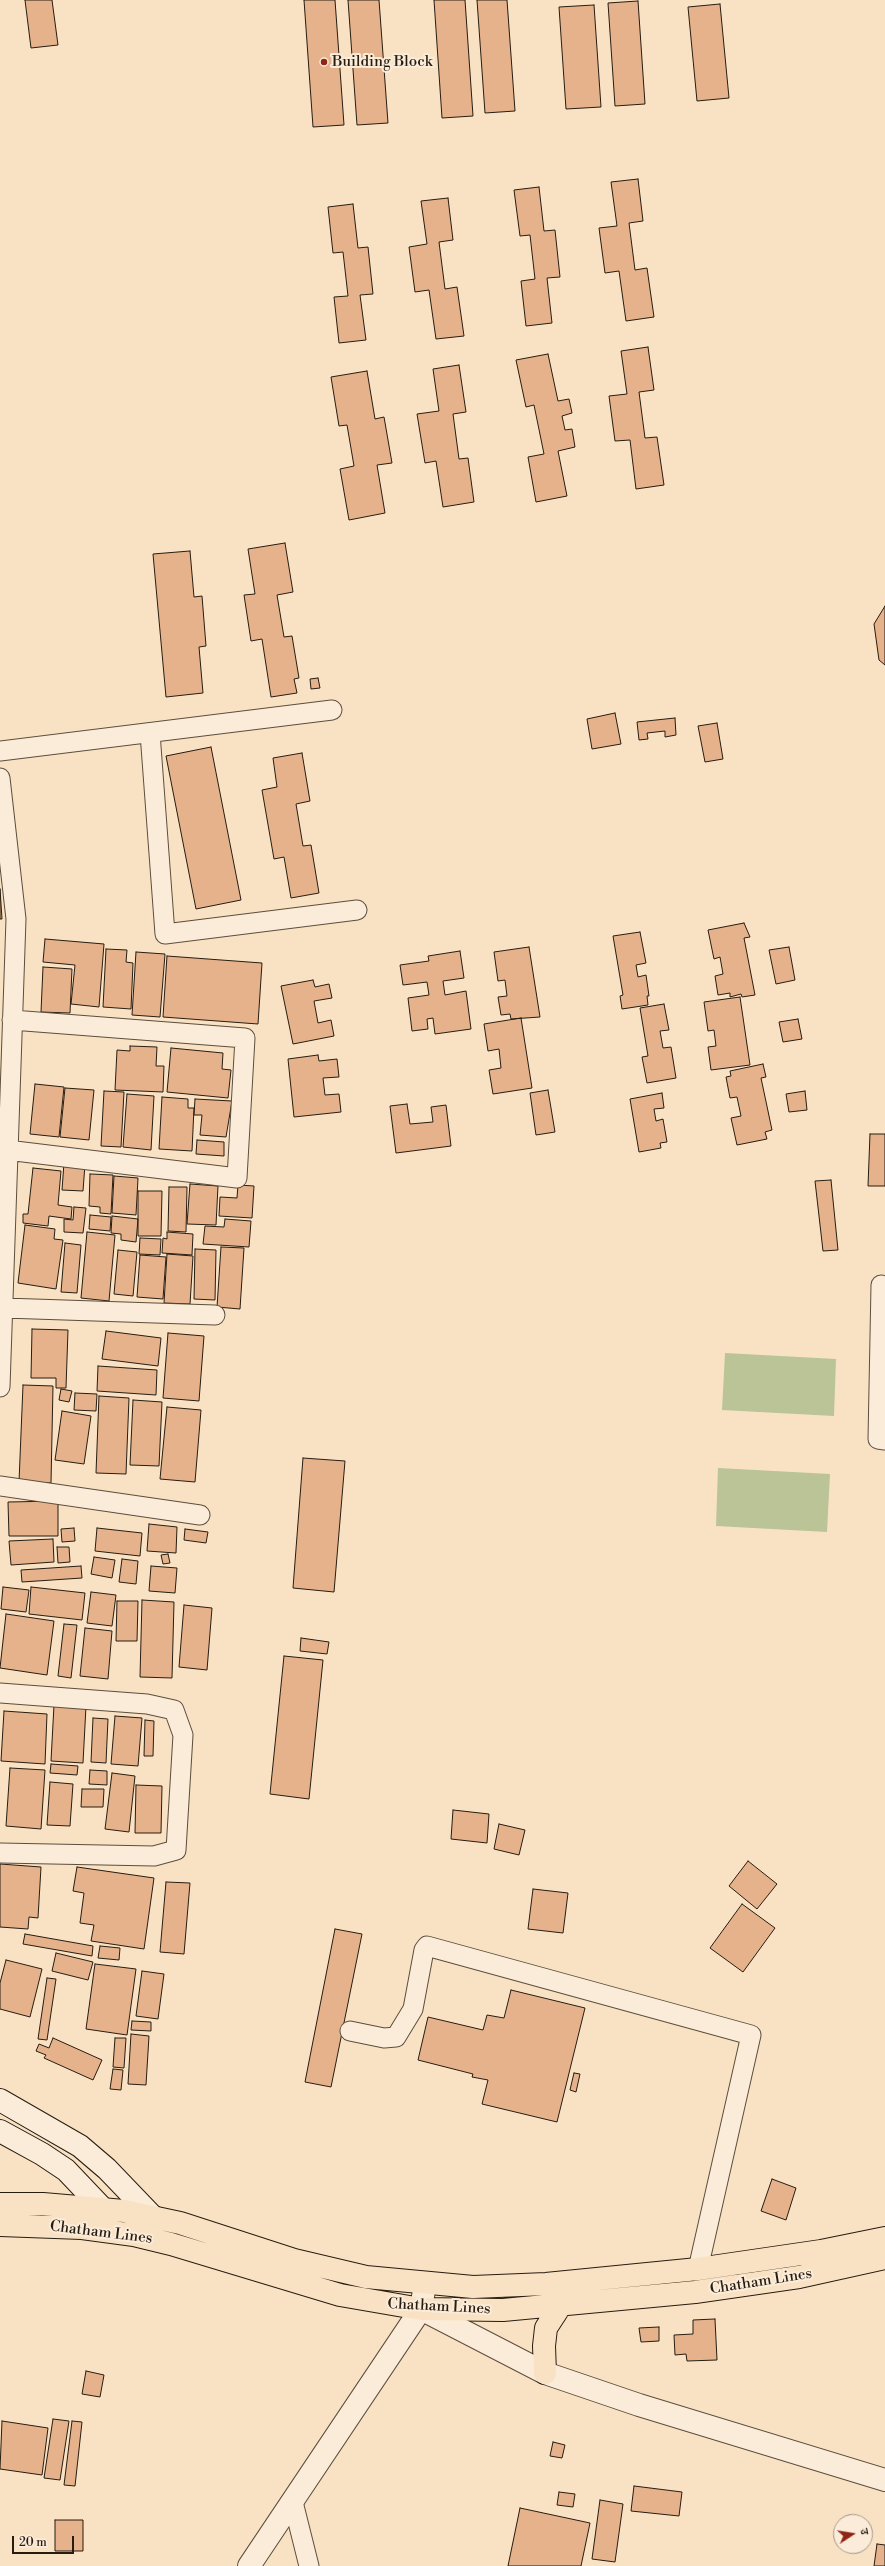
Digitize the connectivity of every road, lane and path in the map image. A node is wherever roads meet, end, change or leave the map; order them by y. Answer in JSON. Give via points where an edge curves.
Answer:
{"nodes":[{"id":1,"x":332,"y":710,"type":"dead end"},
{"id":2,"x":150,"y":733,"type":"junction"},
{"id":3,"x":0,"y":751,"type":"edge"},
{"id":4,"x":0,"y":778,"type":"edge"},
{"id":5,"x":2,"y":809,"type":"edge"},
{"id":6,"x":357,"y":910,"type":"dead end"},
{"id":7,"x":8,"y":927,"type":"edge"},
{"id":8,"x":12,"y":1020,"type":"junction"},
{"id":9,"x":7,"y":1150,"type":"junction"},
{"id":10,"x":881,"y":1285,"type":"dead end"},
{"id":11,"x":4,"y":1308,"type":"junction"},
{"id":12,"x":215,"y":1314,"type":"dead end"},
{"id":13,"x":0,"y":1387,"type":"edge"},
{"id":14,"x":885,"y":1440,"type":"edge"},
{"id":15,"x":0,"y":1486,"type":"edge"},
{"id":16,"x":200,"y":1515,"type":"dead end"},
{"id":17,"x":0,"y":1693,"type":"edge"},
{"id":18,"x":0,"y":1853,"type":"edge"},
{"id":19,"x":350,"y":2031,"type":"dead end"},
{"id":20,"x":0,"y":2100,"type":"edge"},
{"id":21,"x":0,"y":2131,"type":"edge"},
{"id":22,"x":0,"y":2204,"type":"edge"},
{"id":23,"x":104,"y":2210,"type":"junction"},
{"id":24,"x":154,"y":2218,"type":"junction"},
{"id":25,"x":0,"y":2225,"type":"edge"},
{"id":26,"x":885,"y":2238,"type":"edge"},
{"id":27,"x":885,"y":2258,"type":"edge"},
{"id":28,"x":698,"y":2269,"type":"junction"},
{"id":29,"x":425,"y":2284,"type":"junction"},
{"id":30,"x":561,"y":2306,"type":"junction"},
{"id":31,"x":421,"y":2309,"type":"junction"},
{"id":32,"x":545,"y":2373,"type":"junction"},
{"id":33,"x":885,"y":2480,"type":"edge"},
{"id":34,"x":292,"y":2502,"type":"junction"},
{"id":35,"x":249,"y":2566,"type":"edge"},
{"id":36,"x":309,"y":2566,"type":"edge"}],
"edges":[{"from":1,"to":2,"type":"street"},
{"from":2,"to":3,"type":"street"},
{"from":2,"to":6,"type":"street","via":[[165,934]]},
{"from":4,"to":5,"type":"street"},
{"from":5,"to":7,"type":"street"},
{"from":7,"to":8,"type":"street"},
{"from":8,"to":9,"type":"street"},
{"from":8,"to":9,"type":"street","via":[[245,1038],[237,1178]]},
{"from":9,"to":11,"type":"street"},
{"from":10,"to":14,"type":"street","via":[[878,1439]]},
{"from":11,"to":12,"type":"street"},
{"from":11,"to":13,"type":"street"},
{"from":15,"to":16,"type":"street"},
{"from":17,"to":18,"type":"street","via":[[147,1704],[174,1710],[183,1735],[176,1850],[154,1856]]},
{"from":19,"to":28,"type":"street","via":[[384,2038],[396,2037],[413,2009],[424,1950],[427,1946],[751,2035]]},
{"from":20,"to":24,"type":"street","via":[[80,2146],[107,2169]]},
{"from":21,"to":23,"type":"street","via":[[66,2170]]},
{"from":22,"to":23,"type":"highway","name":"Chatham Lines","via":[[43,2204]]},
{"from":23,"to":24,"type":"highway","name":"Chatham Lines"},
{"from":24,"to":29,"type":"highway","name":"Chatham Lines","via":[[180,2223],[294,2260],[359,2276]]},
{"from":25,"to":31,"type":"highway","name":"Chatham Lines","via":[[82,2228],[134,2235],[340,2295]]},
{"from":26,"to":28,"type":"highway","name":"Chatham Lines","via":[[821,2251]]},
{"from":27,"to":30,"type":"highway","name":"Chatham Lines","via":[[799,2277]]},
{"from":28,"to":29,"type":"highway","name":"Chatham Lines","via":[[546,2284],[473,2287]]},
{"from":29,"to":31,"type":"street"},
{"from":30,"to":31,"type":"highway","name":"Chatham Lines","via":[[503,2310]]},
{"from":30,"to":32,"type":"highway","via":[[546,2328]]},
{"from":31,"to":32,"type":"street"},
{"from":31,"to":34,"type":"street"},
{"from":32,"to":33,"type":"street","via":[[639,2405]]},
{"from":34,"to":35,"type":"street"},
{"from":34,"to":36,"type":"street"}]}
